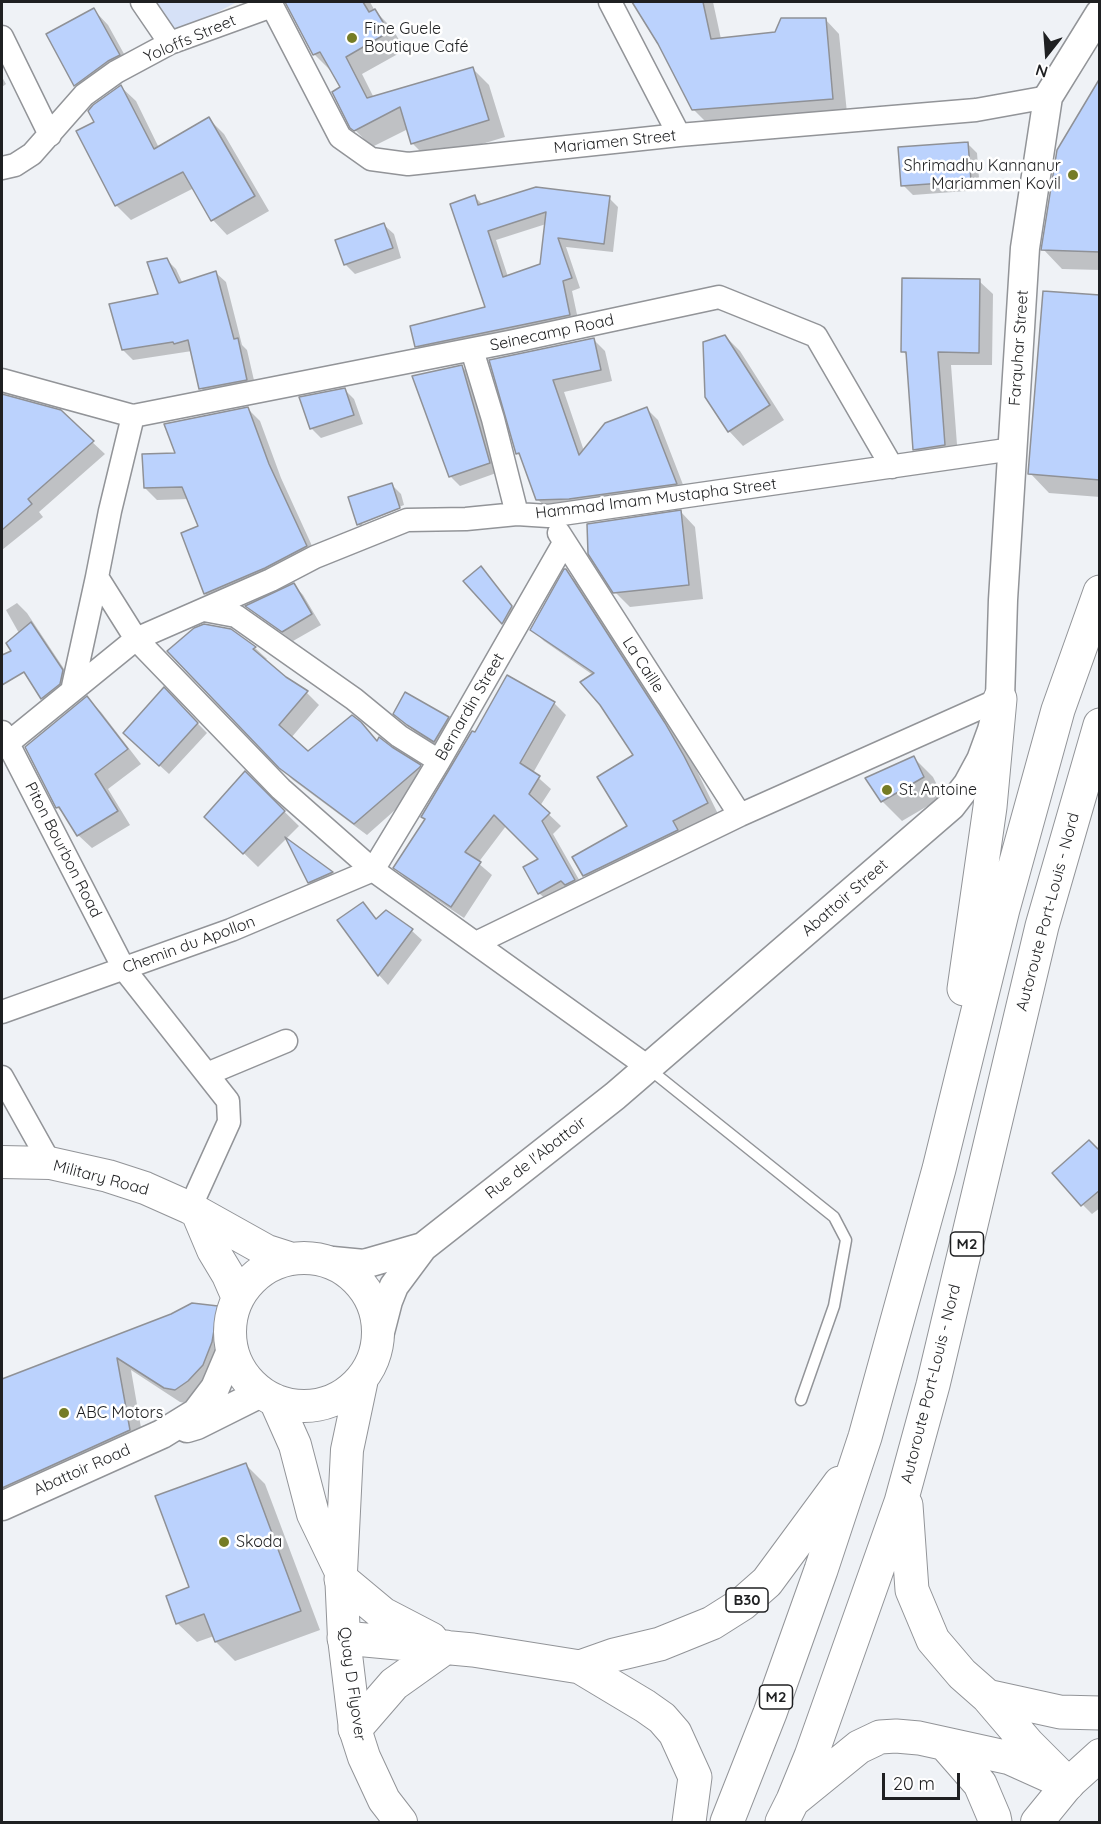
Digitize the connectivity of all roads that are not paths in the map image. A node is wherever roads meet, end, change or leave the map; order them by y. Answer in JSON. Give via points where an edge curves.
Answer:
{"nodes":[{"id":1,"x":142,"y":2,"type":"edge"},
{"id":2,"x":610,"y":2,"type":"edge"},
{"id":3,"x":271,"y":4,"type":"edge"},
{"id":4,"x":1100,"y":13,"type":"edge"},
{"id":5,"x":2,"y":37,"type":"edge"},
{"id":6,"x":170,"y":43,"type":"junction"},
{"id":7,"x":1048,"y":97,"type":"junction"},
{"id":8,"x":50,"y":135,"type":"junction"},
{"id":9,"x":679,"y":135,"type":"junction"},
{"id":10,"x":2,"y":168,"type":"edge"},
{"id":11,"x":472,"y":350,"type":"junction"},
{"id":12,"x":2,"y":380,"type":"edge"},
{"id":13,"x":133,"y":416,"type":"junction"},
{"id":14,"x":1013,"y":449,"type":"junction"},
{"id":15,"x":892,"y":467,"type":"junction"},
{"id":16,"x":517,"y":514,"type":"junction"},
{"id":17,"x":548,"y":516,"type":"junction"},
{"id":18,"x":564,"y":543,"type":"junction"},
{"id":19,"x":97,"y":577,"type":"junction"},
{"id":20,"x":1100,"y":592,"type":"edge"},
{"id":21,"x":204,"y":610,"type":"junction"},
{"id":22,"x":136,"y":639,"type":"junction"},
{"id":23,"x":72,"y":691,"type":"junction"},
{"id":24,"x":1000,"y":699,"type":"junction"},
{"id":25,"x":1100,"y":725,"type":"edge"},
{"id":26,"x":4,"y":741,"type":"edge"},
{"id":27,"x":439,"y":761,"type":"junction"},
{"id":28,"x":740,"y":814,"type":"junction"},
{"id":29,"x":373,"y":870,"type":"junction"},
{"id":30,"x":476,"y":943,"type":"junction"},
{"id":31,"x":124,"y":969,"type":"junction"},
{"id":32,"x":2,"y":1012,"type":"edge"},
{"id":33,"x":285,"y":1041,"type":"dead end"},
{"id":34,"x":648,"y":1067,"type":"junction"},
{"id":35,"x":207,"y":1074,"type":"junction"},
{"id":36,"x":2,"y":1077,"type":"edge"},
{"id":37,"x":2,"y":1162,"type":"edge"},
{"id":38,"x":50,"y":1163,"type":"junction"},
{"id":39,"x":939,"y":1169,"type":"junction"},
{"id":40,"x":194,"y":1210,"type":"junction"},
{"id":41,"x":423,"y":1246,"type":"junction"},
{"id":42,"x":307,"y":1259,"type":"junction"},
{"id":43,"x":238,"y":1298,"type":"junction"},
{"id":44,"x":379,"y":1336,"type":"junction"},
{"id":45,"x":232,"y":1348,"type":"junction"},
{"id":46,"x":362,"y":1379,"type":"junction"},
{"id":47,"x":268,"y":1396,"type":"junction"},
{"id":48,"x":801,"y":1400,"type":"dead end"},
{"id":49,"x":162,"y":1434,"type":"junction"},
{"id":50,"x":858,"y":1458,"type":"junction"},
{"id":51,"x":905,"y":1488,"type":"junction"},
{"id":52,"x":2,"y":1506,"type":"edge"},
{"id":53,"x":341,"y":1575,"type":"junction"},
{"id":54,"x":344,"y":1638,"type":"junction"},
{"id":55,"x":446,"y":1647,"type":"junction"},
{"id":56,"x":580,"y":1666,"type":"junction"},
{"id":57,"x":987,"y":1696,"type":"junction"},
{"id":58,"x":1100,"y":1713,"type":"edge"},
{"id":59,"x":355,"y":1729,"type":"junction"},
{"id":60,"x":945,"y":1744,"type":"junction"},
{"id":61,"x":1100,"y":1755,"type":"edge"},
{"id":62,"x":1068,"y":1784,"type":"junction"},
{"id":63,"x":788,"y":1811,"type":"edge"},
{"id":64,"x":401,"y":1822,"type":"edge"},
{"id":65,"x":689,"y":1822,"type":"edge"},
{"id":66,"x":727,"y":1822,"type":"edge"},
{"id":67,"x":995,"y":1822,"type":"edge"},
{"id":68,"x":1037,"y":1822,"type":"edge"}],
"edges":[{"from":1,"to":6,"type":"street"},
{"from":2,"to":9,"type":"street"},
{"from":3,"to":6,"type":"street","name":"Yoloffs Street"},
{"from":3,"to":9,"type":"street","name":"Mariamen Street","via":[[340,137],[371,159],[408,164]]},
{"from":4,"to":7,"type":"street","name":"Farquhar Street"},
{"from":5,"to":8,"type":"street"},
{"from":6,"to":8,"type":"street","name":"Yoloffs Street","via":[[116,72],[84,95]]},
{"from":7,"to":9,"type":"street","name":"Mariamen Street","via":[[976,110]]},
{"from":7,"to":14,"type":"street","name":"Farquhar Street","via":[[1025,248]]},
{"from":8,"to":10,"type":"street","name":"Yoloffs Street","via":[[32,154]]},
{"from":11,"to":13,"type":"street","name":"Seinecamp Road"},
{"from":11,"to":15,"type":"street","name":"Seinecamp Road","via":[[720,297],[816,336]]},
{"from":11,"to":16,"type":"street"},
{"from":12,"to":13,"type":"street"},
{"from":13,"to":19,"type":"street"},
{"from":14,"to":15,"type":"street","name":"Hammad Imam Mustapha Street"},
{"from":14,"to":24,"type":"street","name":"Farquhar Street"},
{"from":15,"to":17,"type":"street","name":"Hammad Imam Mustapha Street"},
{"from":16,"to":17,"type":"street","name":"Hammad Imam Mustapha Street"},
{"from":16,"to":21,"type":"street","name":"Hammad Imam Mustapha Street","via":[[407,520],[315,557]]},
{"from":17,"to":18,"type":"street","name":"La Caille"},
{"from":18,"to":27,"type":"street","name":"Bernardin Street"},
{"from":18,"to":28,"type":"street","name":"La Caille"},
{"from":19,"to":22,"type":"street"},
{"from":19,"to":23,"type":"street"},
{"from":20,"to":39,"type":"highway","number":"M2","via":[[1058,710]]},
{"from":21,"to":22,"type":"street","name":"Hammad Imam Mustapha Street"},
{"from":21,"to":27,"type":"street","via":[[236,616]]},
{"from":22,"to":23,"type":"street","name":"Hammad Imam Mustapha Street"},
{"from":22,"to":29,"type":"street","via":[[281,789]]},
{"from":23,"to":26,"type":"street","name":"Hammad Imam Mustapha Street"},
{"from":24,"to":28,"type":"street"},
{"from":24,"to":34,"type":"street","name":"Abattoir Street","via":[[981,760],[951,806]]},
{"from":24,"to":39,"type":"highway","via":[[990,807]]},
{"from":25,"to":51,"type":"highway","name":"Autoroute Port-Louis - Nord","number":"M2","via":[[1042,926]]},
{"from":26,"to":31,"type":"street","name":"Piton Bourbon Road"},
{"from":27,"to":29,"type":"street","name":"Bernardin Street"},
{"from":28,"to":30,"type":"street"},
{"from":29,"to":30,"type":"street"},
{"from":29,"to":31,"type":"street","name":"Chemin du Apollon","via":[[231,930]]},
{"from":30,"to":34,"type":"street"},
{"from":31,"to":32,"type":"street","name":"Chemin du Apollon"},
{"from":31,"to":35,"type":"street","name":"Piton Bourbon Road"},
{"from":33,"to":35,"type":"street"},
{"from":34,"to":41,"type":"street","name":"Rue de l'Abattoir"},
{"from":34,"to":48,"type":"lane","via":[[834,1217],[846,1240],[834,1306]]},
{"from":35,"to":40,"type":"street","name":"Piton Bourbon Road","via":[[228,1101],[229,1122]]},
{"from":36,"to":38,"type":"street"},
{"from":37,"to":38,"type":"main road","name":"Military Road"},
{"from":38,"to":40,"type":"main road","name":"Military Road","via":[[145,1188]]},
{"from":39,"to":50,"type":"highway","number":"M2"},
{"from":40,"to":42,"type":"main road","name":"Military Road","via":[[267,1251]]},
{"from":40,"to":43,"type":"main road"},
{"from":41,"to":42,"type":"street","name":"Rue de l'Abattoir","via":[[364,1264]]},
{"from":41,"to":44,"type":"street","name":"Rue de l'Abattoir","via":[[394,1286]]},
{"from":42,"to":43,"type":"main road","via":[[275,1264],[260,1272]]},
{"from":42,"to":44,"type":"main road","via":[[341,1268],[357,1280],[370,1296]]},
{"from":43,"to":45,"type":"main road","via":[[230,1330]]},
{"from":44,"to":46,"type":"main road","via":[[374,1359]]},
{"from":45,"to":47,"type":"main road","via":[[248,1380]]},
{"from":45,"to":49,"type":"street","name":"Abattoir Road","via":[[215,1388],[195,1413]]},
{"from":46,"to":47,"type":"main road","via":[[344,1395],[322,1404],[298,1406]]},
{"from":46,"to":53,"type":"main road","name":"Quay D Flyover","via":[[347,1450]]},
{"from":47,"to":49,"type":"street","name":"Abattoir Road","via":[[197,1425]]},
{"from":47,"to":53,"type":"main road","via":[[295,1445],[314,1514]]},
{"from":49,"to":52,"type":"street","name":"Abattoir Road"},
{"from":50,"to":56,"type":"highway","number":"B30","via":[[767,1582],[742,1604],[712,1623],[660,1644]]},
{"from":50,"to":66,"type":"highway","number":"M2","via":[[770,1713]]},
{"from":51,"to":57,"type":"highway","via":[[912,1590],[933,1640]]},
{"from":51,"to":63,"type":"highway","name":"Autoroute Port-Louis - Nord","number":"M2"},
{"from":53,"to":54,"type":"main road","name":"Quay D Flyover"},
{"from":53,"to":55,"type":"highway","via":[[383,1614]]},
{"from":54,"to":55,"type":"highway"},
{"from":54,"to":59,"type":"main road","name":"Quay D Flyover"},
{"from":55,"to":56,"type":"highway"},
{"from":55,"to":59,"type":"highway","via":[[394,1684]]},
{"from":56,"to":65,"type":"highway","via":[[645,1706],[675,1733],[695,1777]]},
{"from":57,"to":58,"type":"highway","via":[[1060,1712]]},
{"from":57,"to":62,"type":"highway"},
{"from":59,"to":64,"type":"main road","name":"Quay D Flyover","via":[[384,1800]]},
{"from":60,"to":62,"type":"highway","via":[[1010,1758]]},
{"from":60,"to":63,"type":"highway","via":[[919,1738],[879,1737],[859,1747]]},
{"from":60,"to":67,"type":"highway","via":[[980,1784]]},
{"from":61,"to":62,"type":"main road"},
{"from":62,"to":68,"type":"main road"}]}
